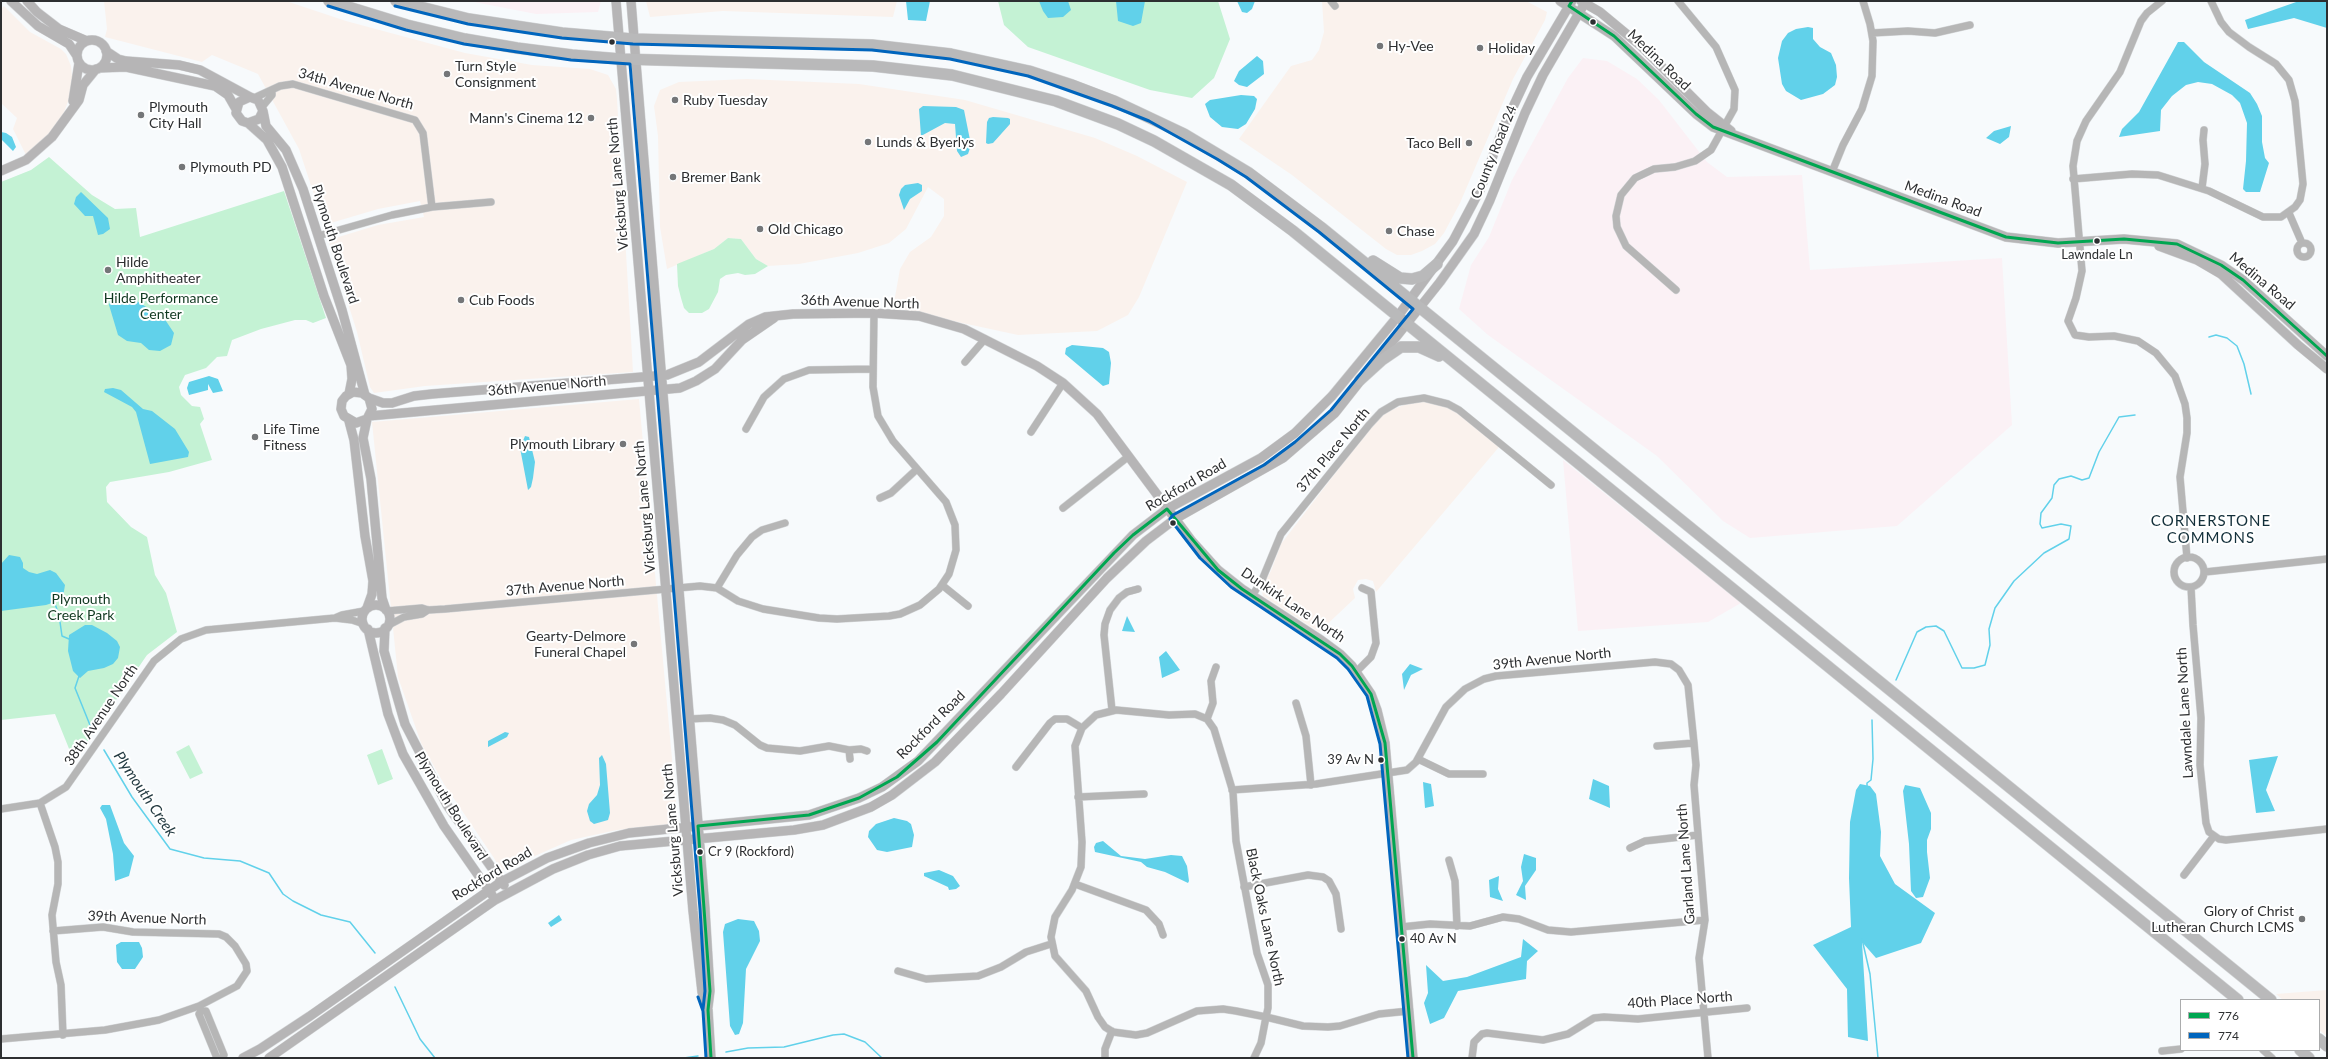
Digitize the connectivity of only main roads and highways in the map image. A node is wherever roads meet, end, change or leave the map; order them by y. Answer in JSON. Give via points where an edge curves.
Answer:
{"nodes":[{"id":1,"x":329,"y":1,"type":"edge"},
{"id":2,"x":396,"y":1,"type":"edge"},
{"id":3,"x":1322,"y":228,"type":"junction"},
{"id":4,"x":1437,"y":264,"type":"road end"},
{"id":5,"x":1360,"y":380,"type":"road end"},
{"id":6,"x":1478,"y":381,"type":"junction"},
{"id":7,"x":2237,"y":999,"type":"edge"},
{"id":8,"x":2270,"y":999,"type":"edge"},
{"id":9,"x":2301,"y":1051,"type":"edge"},
{"id":10,"x":2309,"y":1058,"type":"edge"}],
"edges":[{"from":1,"to":6,"type":"main road","via":[[407,25],[517,48],[621,59],[913,69],[993,84],[1056,101],[1118,124],[1154,141],[1231,185]]},
{"from":2,"to":3,"type":"main road","via":[[469,19],[522,28],[633,39],[872,45],[952,54],[1029,71],[1114,101],[1184,134],[1249,173]]},
{"from":3,"to":4,"type":"main road","via":[[1400,278],[1412,279],[1423,276]]},
{"from":3,"to":8,"type":"main road"},
{"from":5,"to":6,"type":"main road","via":[[1397,348],[1412,346],[1437,354]]},
{"from":6,"to":7,"type":"main road"},
{"from":9,"to":10,"type":"main road"}]}
